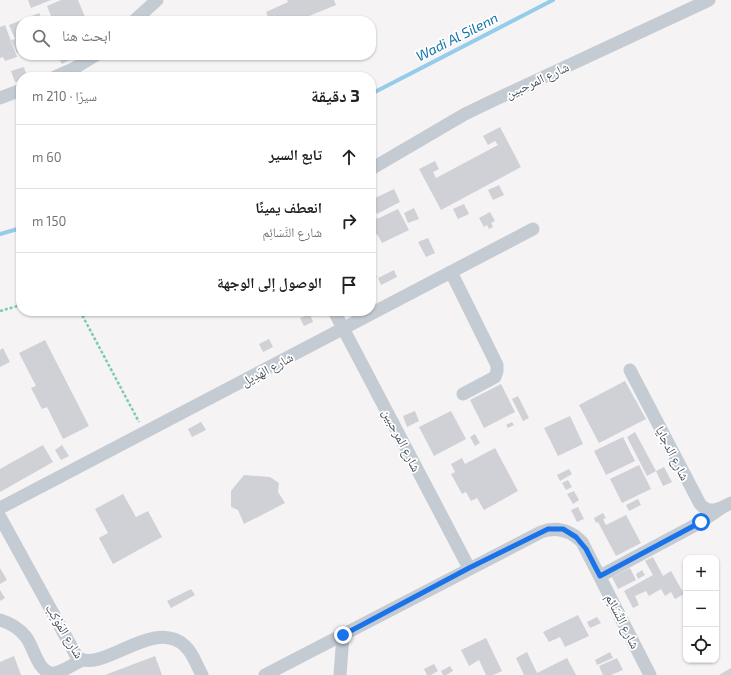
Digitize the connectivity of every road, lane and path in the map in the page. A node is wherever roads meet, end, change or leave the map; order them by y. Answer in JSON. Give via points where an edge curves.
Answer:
{"nodes":[{"id":1,"x":157,"y":0,"type":"edge"},
{"id":2,"x":709,"y":0,"type":"edge"},
{"id":3,"x":139,"y":16,"type":"edge"},
{"id":4,"x":88,"y":60,"type":"edge"},
{"id":5,"x":67,"y":72,"type":"edge"},
{"id":6,"x":16,"y":92,"type":"edge"},
{"id":7,"x":0,"y":98,"type":"edge"},
{"id":8,"x":376,"y":166,"type":"edge"},
{"id":9,"x":533,"y":229,"type":"dead end"},
{"id":10,"x":451,"y":272,"type":"junction"},
{"id":11,"x":16,"y":306,"type":"edge"},
{"id":12,"x":0,"y":311,"type":"edge"},
{"id":13,"x":376,"y":312,"type":"edge"},
{"id":14,"x":83,"y":316,"type":"edge"},
{"id":15,"x":337,"y":316,"type":"edge"},
{"id":16,"x":368,"y":316,"type":"edge"},
{"id":17,"x":344,"y":329,"type":"junction"},
{"id":18,"x":630,"y":370,"type":"dead end"},
{"id":19,"x":463,"y":394,"type":"dead end"},
{"id":20,"x":144,"y":433,"type":"junction"},
{"id":21,"x":726,"y":506,"type":"edge"},
{"id":22,"x":0,"y":508,"type":"edge"},
{"id":23,"x":0,"y":516,"type":"edge"},
{"id":24,"x":469,"y":568,"type":"junction"},
{"id":25,"x":600,"y":576,"type":"junction"},
{"id":26,"x":0,"y":620,"type":"edge"},
{"id":27,"x":343,"y":635,"type":"junction"},
{"id":28,"x":80,"y":661,"type":"junction"},
{"id":29,"x":202,"y":675,"type":"edge"},
{"id":30,"x":265,"y":675,"type":"edge"},
{"id":31,"x":340,"y":675,"type":"edge"},
{"id":32,"x":650,"y":675,"type":"edge"}],
"edges":[{"from":1,"to":3,"type":"street"},
{"from":2,"to":8,"type":"street","name":"شارع المرحبين","via":[[472,111]]},
{"from":4,"to":5,"type":"street"},
{"from":6,"to":7,"type":"street"},
{"from":9,"to":10,"type":"street","name":"شارع الهَدِيل"},
{"from":10,"to":13,"type":"street","name":"شارع الهَدِيل"},
{"from":10,"to":19,"type":"street","via":[[497,365],[495,377]]},
{"from":11,"to":12,"type":"path"},
{"from":14,"to":20,"type":"path"},
{"from":15,"to":17,"type":"street","name":"شارع المرحبين"},
{"from":16,"to":17,"type":"street","name":"شارع الهَدِيل"},
{"from":17,"to":20,"type":"street","name":"شارع الهَدِيل"},
{"from":17,"to":24,"type":"street","name":"شارع المرحبين"},
{"from":18,"to":21,"type":"street","name":"شارع الدجايا","via":[[700,504],[706,510]]},
{"from":20,"to":22,"type":"street","name":"شارع الهَدِيل"},
{"from":21,"to":25,"type":"street"},
{"from":23,"to":28,"type":"street","name":"شارع المَوْكِب"},
{"from":24,"to":25,"type":"street","name":"شارع النَّسَائِم","via":[[540,532],[556,528],[570,532],[582,542]]},
{"from":24,"to":27,"type":"street","name":"شارع النَّسَائِم"},
{"from":25,"to":32,"type":"street","name":"شارع النَّسَائِم"},
{"from":26,"to":28,"type":"street","via":[[13,625],[26,637],[45,672],[54,674]]},
{"from":27,"to":30,"type":"street","name":"شارع النَّسَائِم"},
{"from":27,"to":31,"type":"street"},
{"from":28,"to":29,"type":"street","name":"شارع المَوْكِب","via":[[100,663],[151,641],[165,638],[184,645]]}]}
